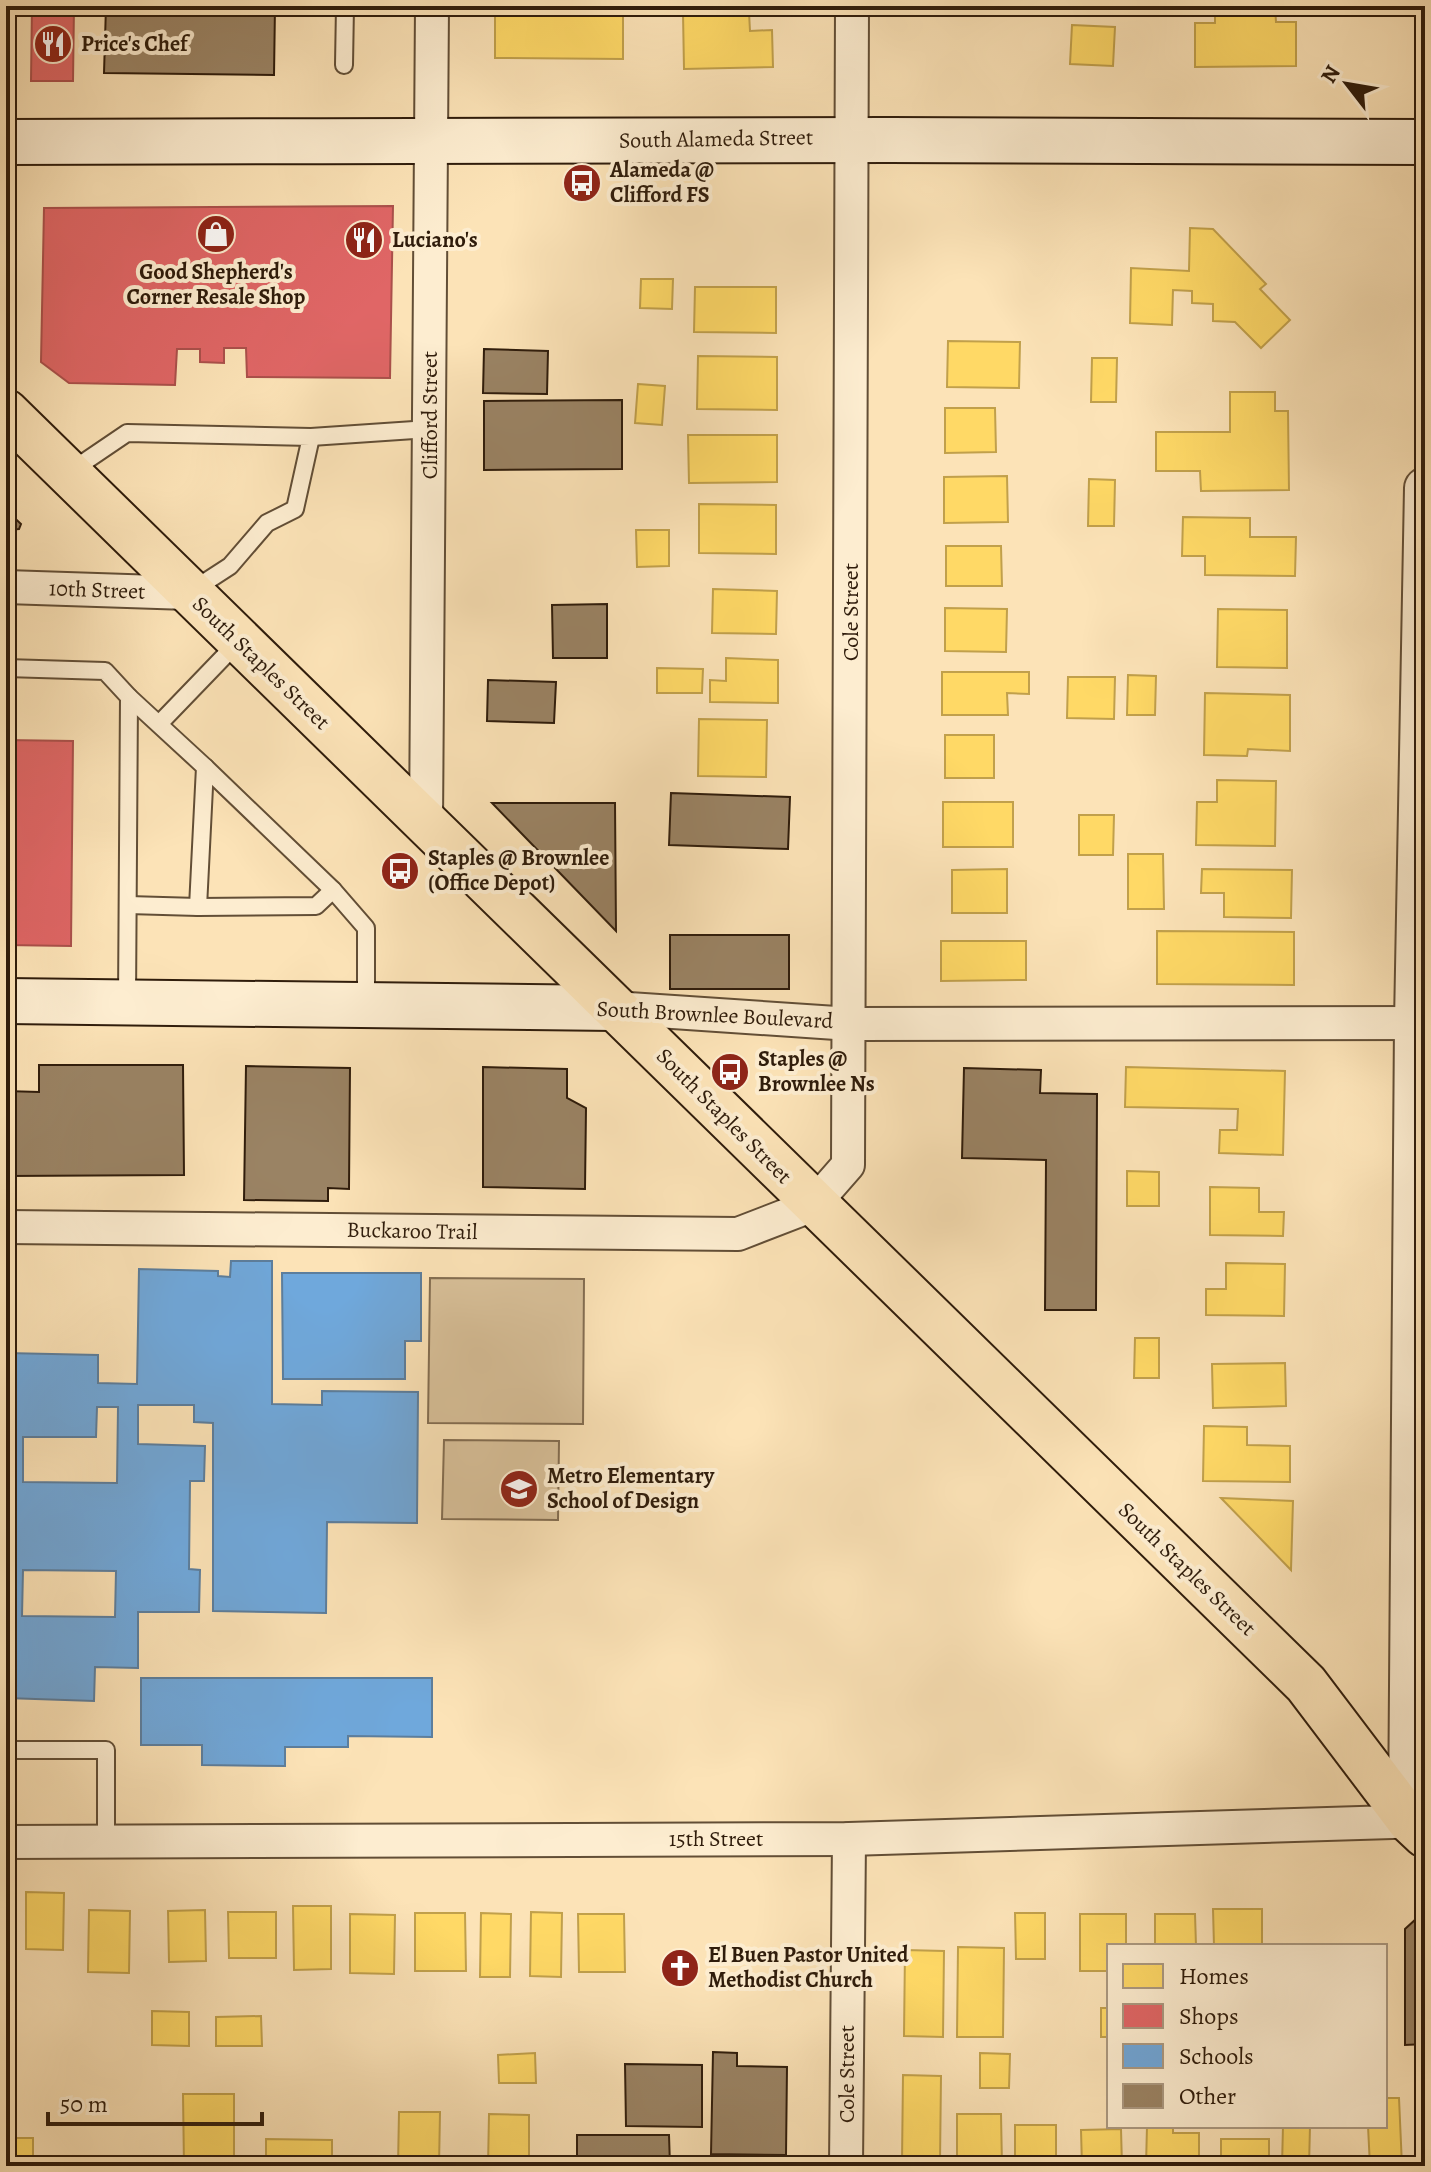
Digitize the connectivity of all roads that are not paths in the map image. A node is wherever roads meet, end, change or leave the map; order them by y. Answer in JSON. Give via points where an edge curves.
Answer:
{"nodes":[{"id":1,"x":345,"y":6,"type":"edge"},
{"id":2,"x":432,"y":6,"type":"edge"},
{"id":3,"x":852,"y":6,"type":"edge"},
{"id":4,"x":344,"y":65,"type":"dead end"},
{"id":5,"x":851,"y":138,"type":"junction"},
{"id":6,"x":6,"y":142,"type":"edge"},
{"id":7,"x":1425,"y":142,"type":"edge"},
{"id":8,"x":432,"y":143,"type":"junction"},
{"id":9,"x":6,"y":412,"type":"edge"},
{"id":10,"x":429,"y":429,"type":"junction"},
{"id":11,"x":311,"y":437,"type":"junction"},
{"id":12,"x":68,"y":473,"type":"junction"},
{"id":13,"x":1425,"y":488,"type":"edge"},
{"id":14,"x":6,"y":587,"type":"edge"},
{"id":15,"x":188,"y":593,"type":"junction"},
{"id":16,"x":239,"y":642,"type":"junction"},
{"id":17,"x":6,"y":668,"type":"edge"},
{"id":18,"x":129,"y":697,"type":"junction"},
{"id":19,"x":159,"y":724,"type":"junction"},
{"id":20,"x":205,"y":767,"type":"junction"},
{"id":21,"x":426,"y":824,"type":"junction"},
{"id":22,"x":333,"y":890,"type":"junction"},
{"id":23,"x":128,"y":905,"type":"junction"},
{"id":24,"x":198,"y":907,"type":"junction"},
{"id":25,"x":6,"y":1001,"type":"edge"},
{"id":26,"x":127,"y":1003,"type":"junction"},
{"id":27,"x":366,"y":1005,"type":"junction"},
{"id":28,"x":614,"y":1008,"type":"junction"},
{"id":29,"x":1420,"y":1023,"type":"edge"},
{"id":30,"x":851,"y":1024,"type":"junction"},
{"id":31,"x":813,"y":1205,"type":"junction"},
{"id":32,"x":6,"y":1227,"type":"edge"},
{"id":33,"x":6,"y":1750,"type":"edge"},
{"id":34,"x":1420,"y":1825,"type":"edge"},
{"id":35,"x":849,"y":1839,"type":"junction"},
{"id":36,"x":106,"y":1841,"type":"junction"},
{"id":37,"x":6,"y":1842,"type":"edge"},
{"id":38,"x":846,"y":2166,"type":"edge"}],
"edges":[{"from":1,"to":4,"type":"lane"},
{"from":2,"to":8,"type":"street","name":"Clifford Street"},
{"from":3,"to":5,"type":"street","name":"Cole Street"},
{"from":5,"to":7,"type":"main road","name":"South Alameda Street"},
{"from":5,"to":8,"type":"main road","name":"South Alameda Street"},
{"from":5,"to":30,"type":"street","name":"Cole Street"},
{"from":6,"to":8,"type":"main road","name":"South Alameda Street"},
{"from":8,"to":10,"type":"street","name":"Clifford Street"},
{"from":9,"to":12,"type":"main road","name":"South Staples Street"},
{"from":10,"to":11,"type":"lane"},
{"from":10,"to":21,"type":"street","name":"Clifford Street"},
{"from":11,"to":12,"type":"lane","via":[[127,433]]},
{"from":11,"to":15,"type":"lane","via":[[295,509],[267,523],[230,566]]},
{"from":12,"to":15,"type":"main road","name":"South Staples Street"},
{"from":13,"to":29,"type":"street"},
{"from":14,"to":15,"type":"street","name":"10th Street"},
{"from":15,"to":16,"type":"main road","name":"South Staples Street"},
{"from":16,"to":19,"type":"lane"},
{"from":16,"to":21,"type":"main road","name":"South Staples Street"},
{"from":17,"to":18,"type":"lane","via":[[105,671]]},
{"from":18,"to":19,"type":"lane"},
{"from":18,"to":23,"type":"lane"},
{"from":19,"to":20,"type":"lane"},
{"from":20,"to":22,"type":"lane"},
{"from":20,"to":24,"type":"lane"},
{"from":21,"to":28,"type":"main road","name":"South Staples Street"},
{"from":22,"to":24,"type":"lane","via":[[316,906]]},
{"from":22,"to":27,"type":"lane","via":[[366,928]]},
{"from":23,"to":24,"type":"lane"},
{"from":23,"to":26,"type":"lane"},
{"from":25,"to":26,"type":"main road","name":"South Brownlee Boulevard"},
{"from":26,"to":27,"type":"main road","name":"South Brownlee Boulevard"},
{"from":27,"to":28,"type":"main road","name":"South Brownlee Boulevard"},
{"from":28,"to":30,"type":"street","name":"South Brownlee Boulevard"},
{"from":28,"to":31,"type":"main road","name":"South Staples Street"},
{"from":29,"to":30,"type":"street","name":"South Brownlee Boulevard"},
{"from":29,"to":34,"type":"street"},
{"from":30,"to":31,"type":"street","name":"Cole Street","via":[[848,1165]]},
{"from":31,"to":32,"type":"street","name":"Buckaroo Trail","via":[[738,1234]]},
{"from":31,"to":34,"type":"main road","name":"South Staples Street","via":[[1306,1684]]},
{"from":33,"to":36,"type":"lane","via":[[106,1750]]},
{"from":34,"to":35,"type":"street","name":"15th Street"},
{"from":35,"to":36,"type":"street","name":"15th Street"},
{"from":35,"to":38,"type":"street","name":"Cole Street"},
{"from":36,"to":37,"type":"street","name":"15th Street"}]}
